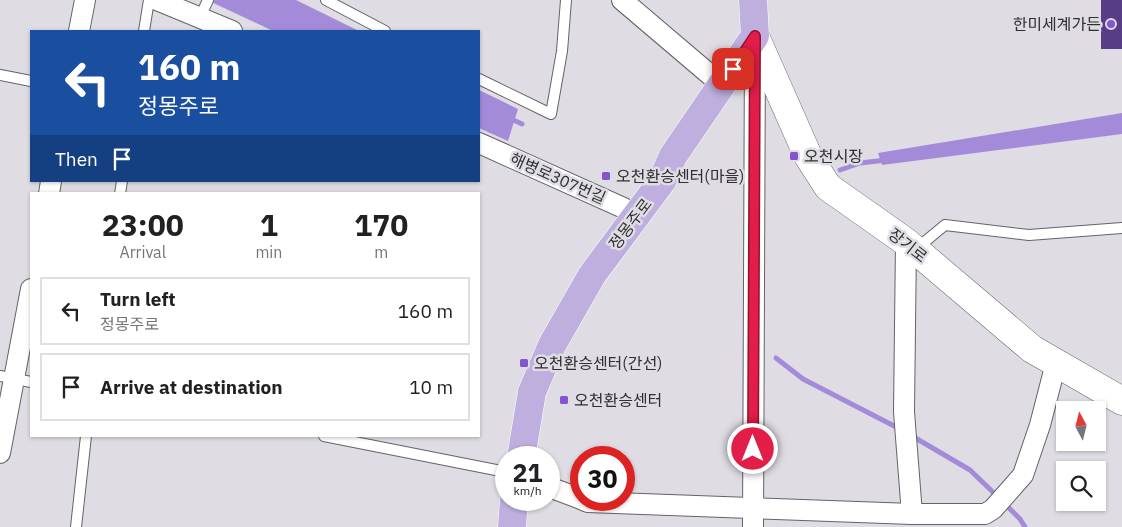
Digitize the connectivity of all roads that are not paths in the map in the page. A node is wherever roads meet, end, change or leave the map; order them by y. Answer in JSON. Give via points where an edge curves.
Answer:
{"nodes":[{"id":1,"x":85,"y":0,"type":"edge"},
{"id":2,"x":149,"y":0,"type":"edge"},
{"id":3,"x":158,"y":0,"type":"edge"},
{"id":4,"x":326,"y":0,"type":"edge"},
{"id":5,"x":566,"y":0,"type":"edge"},
{"id":6,"x":622,"y":0,"type":"edge"},
{"id":7,"x":753,"y":0,"type":"edge"},
{"id":8,"x":204,"y":9,"type":"edge"},
{"id":9,"x":79,"y":30,"type":"edge"},
{"id":10,"x":144,"y":30,"type":"edge"},
{"id":11,"x":231,"y":30,"type":"edge"},
{"id":12,"x":384,"y":30,"type":"edge"},
{"id":13,"x":755,"y":36,"type":"junction"},
{"id":14,"x":0,"y":75,"type":"edge"},
{"id":15,"x":480,"y":79,"type":"edge"},
{"id":16,"x":30,"y":81,"type":"edge"},
{"id":17,"x":722,"y":85,"type":"junction"},
{"id":18,"x":480,"y":143,"type":"edge"},
{"id":19,"x":637,"y":214,"type":"junction"},
{"id":20,"x":1122,"y":228,"type":"edge"},
{"id":21,"x":911,"y":246,"type":"junction"},
{"id":22,"x":30,"y":295,"type":"edge"},
{"id":23,"x":1056,"y":363,"type":"junction"},
{"id":24,"x":15,"y":379,"type":"edge"},
{"id":25,"x":1122,"y":401,"type":"edge"},
{"id":26,"x":86,"y":437,"type":"edge"},
{"id":27,"x":329,"y":437,"type":"edge"},
{"id":28,"x":522,"y":446,"type":"edge"},
{"id":29,"x":0,"y":453,"type":"edge"},
{"id":30,"x":495,"y":470,"type":"edge"},
{"id":31,"x":635,"y":506,"type":"edge"},
{"id":32,"x":513,"y":511,"type":"edge"},
{"id":33,"x":912,"y":514,"type":"junction"},
{"id":34,"x":753,"y":517,"type":"edge"},
{"id":35,"x":991,"y":517,"type":"edge"},
{"id":36,"x":76,"y":527,"type":"edge"},
{"id":37,"x":512,"y":527,"type":"edge"}],
"edges":[{"from":1,"to":9,"type":"street"},
{"from":2,"to":10,"type":"lane"},
{"from":3,"to":8,"type":"street"},
{"from":4,"to":12,"type":"lane"},
{"from":5,"to":15,"type":"lane","via":[[562,51],[551,114]]},
{"from":6,"to":17,"type":"street"},
{"from":7,"to":13,"type":"main road"},
{"from":8,"to":11,"type":"street"},
{"from":13,"to":17,"type":"main road","name":"정몽주로"},
{"from":13,"to":21,"type":"main road","name":"장기로","via":[[808,156],[828,187]]},
{"from":13,"to":34,"type":"street"},
{"from":14,"to":16,"type":"lane"},
{"from":17,"to":19,"type":"main road","name":"정몽주로","via":[[673,156],[662,181]]},
{"from":18,"to":19,"type":"street","name":"해병로307번길"},
{"from":19,"to":28,"type":"main road","name":"정몽주로","via":[[592,275],[552,345],[532,392]]},
{"from":20,"to":21,"type":"lane","via":[[1029,235],[945,225]]},
{"from":21,"to":23,"type":"main road","name":"장기로","via":[[1032,349]]},
{"from":21,"to":33,"type":"street","via":[[904,412]]},
{"from":22,"to":24,"type":"street"},
{"from":23,"to":25,"type":"main road","name":"장기로"},
{"from":23,"to":35,"type":"street","via":[[1023,475]]},
{"from":24,"to":29,"type":"street"},
{"from":26,"to":36,"type":"lane"},
{"from":27,"to":30,"type":"lane"},
{"from":31,"to":34,"type":"street"},
{"from":32,"to":37,"type":"main road"},
{"from":33,"to":34,"type":"street"},
{"from":33,"to":35,"type":"street"}]}
